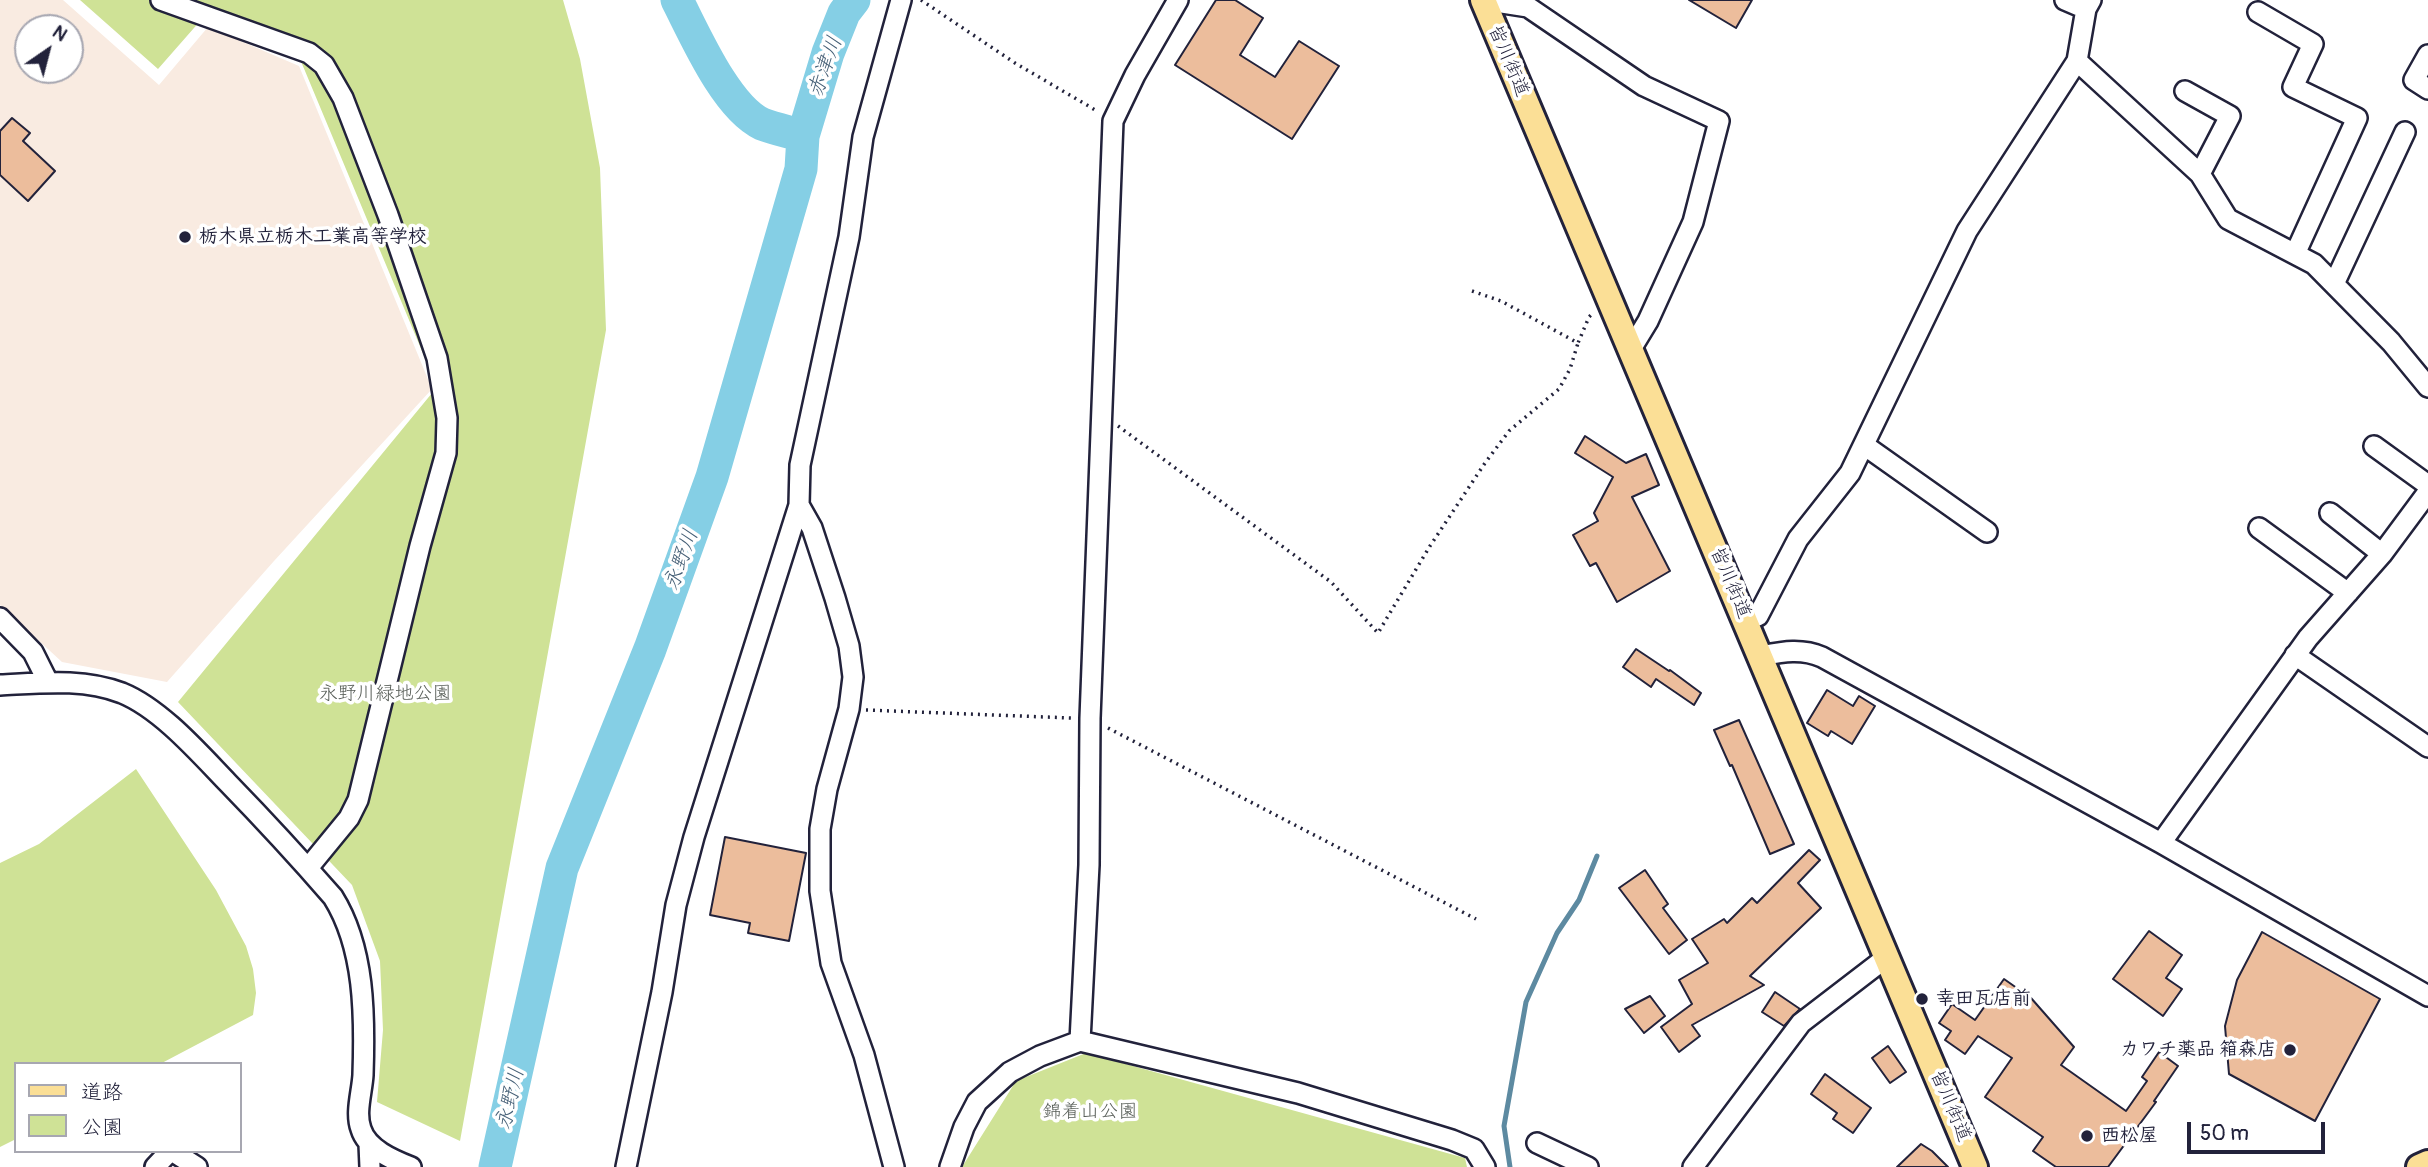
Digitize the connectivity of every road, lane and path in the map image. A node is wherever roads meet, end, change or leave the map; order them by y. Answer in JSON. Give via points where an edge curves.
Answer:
{"nodes":[{"id":1,"x":161,"y":0,"type":"edge"},
{"id":2,"x":901,"y":0,"type":"edge"},
{"id":3,"x":921,"y":0,"type":"edge"},
{"id":4,"x":1178,"y":0,"type":"edge"},
{"id":5,"x":1482,"y":0,"type":"edge"},
{"id":6,"x":2065,"y":0,"type":"edge"},
{"id":7,"x":2088,"y":5,"type":"edge"},
{"id":8,"x":2258,"y":12,"type":"dead end"},
{"id":9,"x":2428,"y":55,"type":"edge"},
{"id":10,"x":2077,"y":61,"type":"junction"},
{"id":11,"x":2428,"y":89,"type":"edge"},
{"id":12,"x":2185,"y":91,"type":"dead end"},
{"id":13,"x":1113,"y":121,"type":"junction"},
{"id":14,"x":2405,"y":132,"type":"dead end"},
{"id":15,"x":2200,"y":174,"type":"junction"},
{"id":16,"x":2295,"y":254,"type":"junction"},
{"id":17,"x":2334,"y":284,"type":"junction"},
{"id":18,"x":1472,"y":292,"type":"dead end"},
{"id":19,"x":1609,"y":299,"type":"junction"},
{"id":20,"x":1578,"y":343,"type":"junction"},
{"id":21,"x":1631,"y":349,"type":"junction"},
{"id":22,"x":2428,"y":387,"type":"edge"},
{"id":23,"x":1103,"y":414,"type":"junction"},
{"id":24,"x":1864,"y":445,"type":"junction"},
{"id":25,"x":2374,"y":446,"type":"dead end"},
{"id":26,"x":2428,"y":485,"type":"edge"},
{"id":27,"x":2428,"y":492,"type":"edge"},
{"id":28,"x":799,"y":505,"type":"junction"},
{"id":29,"x":2330,"y":513,"type":"dead end"},
{"id":30,"x":2259,"y":528,"type":"dead end"},
{"id":31,"x":1987,"y":532,"type":"dead end"},
{"id":32,"x":2382,"y":554,"type":"junction"},
{"id":33,"x":2348,"y":593,"type":"junction"},
{"id":34,"x":0,"y":618,"type":"edge"},
{"id":35,"x":1745,"y":620,"type":"junction"},
{"id":36,"x":2295,"y":655,"type":"junction"},
{"id":37,"x":1760,"y":656,"type":"junction"},
{"id":38,"x":48,"y":682,"type":"junction"},
{"id":39,"x":0,"y":685,"type":"edge"},
{"id":40,"x":849,"y":709,"type":"junction"},
{"id":41,"x":1090,"y":718,"type":"junction"},
{"id":42,"x":2428,"y":747,"type":"edge"},
{"id":43,"x":2161,"y":843,"type":"junction"},
{"id":44,"x":308,"y":868,"type":"junction"},
{"id":45,"x":1476,"y":919,"type":"dead end"},
{"id":46,"x":1887,"y":957,"type":"junction"},
{"id":47,"x":2428,"y":996,"type":"edge"},
{"id":48,"x":1080,"y":1041,"type":"junction"},
{"id":49,"x":1537,"y":1143,"type":"dead end"},
{"id":50,"x":369,"y":1144,"type":"junction"},
{"id":51,"x":169,"y":1153,"type":"edge"},
{"id":52,"x":174,"y":1153,"type":"edge"},
{"id":53,"x":2428,"y":1163,"type":"edge"},
{"id":54,"x":403,"y":1164,"type":"edge"},
{"id":55,"x":155,"y":1167,"type":"edge"},
{"id":56,"x":197,"y":1167,"type":"edge"},
{"id":57,"x":370,"y":1167,"type":"edge"},
{"id":58,"x":626,"y":1167,"type":"edge"},
{"id":59,"x":894,"y":1167,"type":"edge"},
{"id":60,"x":950,"y":1167,"type":"edge"},
{"id":61,"x":1485,"y":1167,"type":"edge"},
{"id":62,"x":1588,"y":1167,"type":"edge"},
{"id":63,"x":1692,"y":1167,"type":"edge"},
{"id":64,"x":1975,"y":1167,"type":"edge"},
{"id":65,"x":2419,"y":1167,"type":"edge"}],
"edges":[{"from":1,"to":44,"type":"street","via":[[309,53],[324,65],[342,98],[388,215],[437,358],[443,391],[446,453],[358,800]]},
{"from":2,"to":28,"type":"street","via":[[863,137],[849,237],[800,466]]},
{"from":3,"to":13,"type":"path"},
{"from":4,"to":13,"type":"street"},
{"from":5,"to":19,"type":"main road","name":"皆川街道"},
{"from":5,"to":21,"type":"street","via":[[1528,7],[1644,86],[1719,121],[1693,222]]},
{"from":6,"to":7,"type":"street"},
{"from":7,"to":10,"type":"street"},
{"from":8,"to":16,"type":"street","via":[[2313,44],[2293,86],[2357,118]]},
{"from":9,"to":11,"type":"street","via":[[2414,80]]},
{"from":10,"to":15,"type":"street"},
{"from":10,"to":24,"type":"street","via":[[1967,231]]},
{"from":12,"to":15,"type":"street","via":[[2230,116]]},
{"from":13,"to":23,"type":"street"},
{"from":14,"to":17,"type":"street"},
{"from":15,"to":16,"type":"street","via":[[2228,219]]},
{"from":16,"to":17,"type":"street","via":[[2314,264]]},
{"from":17,"to":22,"type":"street"},
{"from":18,"to":20,"type":"path","via":[[1501,301]]},
{"from":19,"to":20,"type":"path","via":[[1589,317]]},
{"from":19,"to":21,"type":"main road","name":"皆川街道"},
{"from":20,"to":23,"type":"path","via":[[1559,390],[1509,431],[1485,463],[1378,632],[1331,583]]},
{"from":21,"to":35,"type":"main road","name":"皆川街道"},
{"from":23,"to":41,"type":"street"},
{"from":24,"to":31,"type":"street"},
{"from":24,"to":35,"type":"street","via":[[1850,473],[1798,539],[1758,616]]},
{"from":25,"to":26,"type":"street"},
{"from":27,"to":32,"type":"street"},
{"from":28,"to":40,"type":"street","via":[[812,528],[849,646],[853,677]]},
{"from":28,"to":58,"type":"street","via":[[676,905]]},
{"from":29,"to":32,"type":"street"},
{"from":30,"to":33,"type":"street"},
{"from":32,"to":33,"type":"street"},
{"from":33,"to":36,"type":"street"},
{"from":34,"to":38,"type":"street","via":[[33,652]]},
{"from":35,"to":37,"type":"main road","name":"皆川街道"},
{"from":36,"to":42,"type":"street"},
{"from":36,"to":43,"type":"street"},
{"from":37,"to":43,"type":"street","via":[[1807,651],[1822,657]]},
{"from":37,"to":46,"type":"main road","name":"皆川街道"},
{"from":38,"to":39,"type":"street"},
{"from":38,"to":44,"type":"street","via":[[99,687],[124,694],[146,708],[175,730]]},
{"from":40,"to":41,"type":"path"},
{"from":40,"to":59,"type":"street","via":[[820,828],[820,891],[831,963],[864,1055]]},
{"from":41,"to":45,"type":"path"},
{"from":41,"to":48,"type":"street","via":[[1089,865]]},
{"from":43,"to":47,"type":"street"},
{"from":44,"to":50,"type":"street","via":[[346,917],[355,950],[364,1035],[359,1116]]},
{"from":46,"to":63,"type":"street","via":[[1801,1023]]},
{"from":46,"to":64,"type":"main road","name":"皆川街道"},
{"from":48,"to":60,"type":"street","via":[[1010,1072],[977,1102]]},
{"from":48,"to":61,"type":"street","via":[[1298,1093],[1452,1140],[1474,1149]]},
{"from":49,"to":62,"type":"street"},
{"from":50,"to":54,"type":"street"},
{"from":50,"to":57,"type":"street"},
{"from":51,"to":55,"type":"street"},
{"from":52,"to":56,"type":"street"},
{"from":53,"to":65,"type":"main road"}]}
